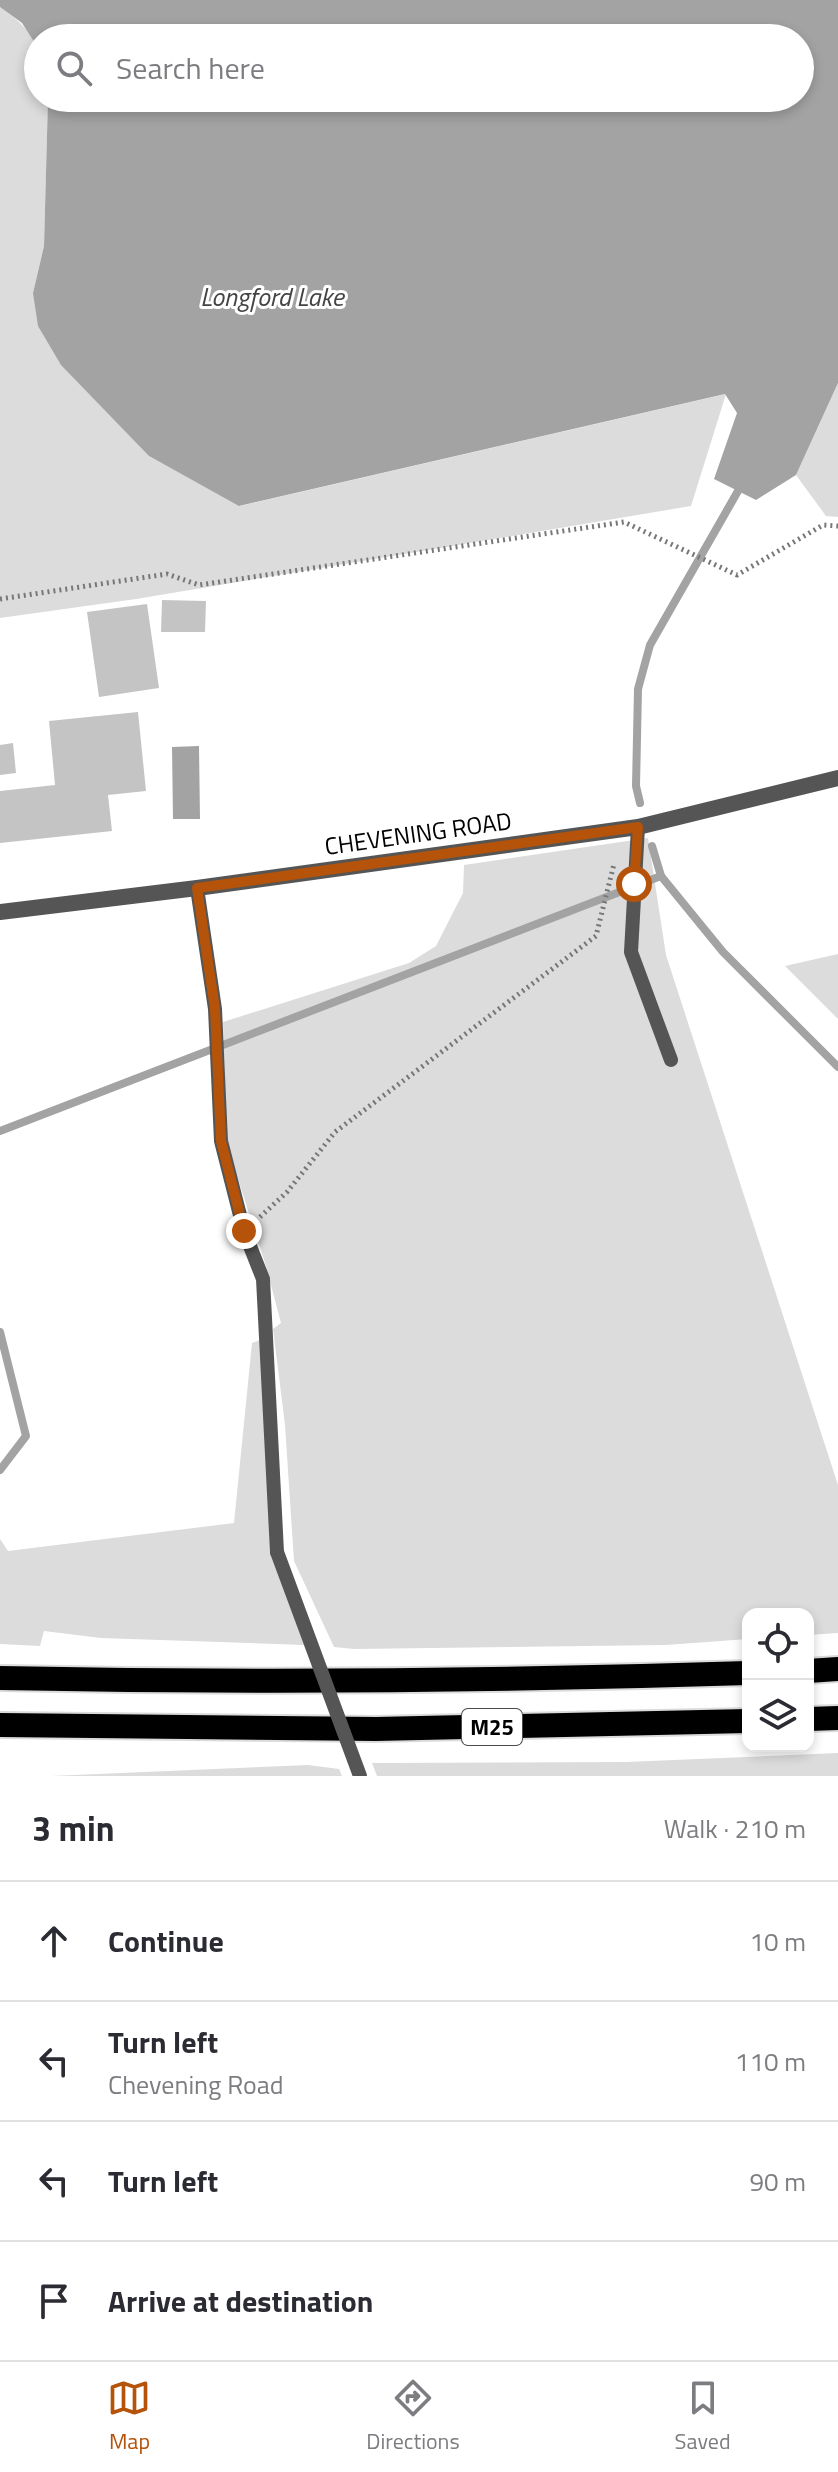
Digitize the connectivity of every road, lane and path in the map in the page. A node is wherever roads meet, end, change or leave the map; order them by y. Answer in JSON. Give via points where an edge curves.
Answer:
{"nodes":[{"id":1,"x":838,"y":526,"type":"edge"},
{"id":2,"x":0,"y":599,"type":"edge"},
{"id":3,"x":838,"y":778,"type":"edge"},
{"id":4,"x":638,"y":827,"type":"junction"},
{"id":5,"x":611,"y":878,"type":"dead end"},
{"id":6,"x":197,"y":888,"type":"junction"},
{"id":7,"x":0,"y":912,"type":"edge"},
{"id":8,"x":671,"y":1060,"type":"dead end"},
{"id":9,"x":244,"y":1231,"type":"junction"},
{"id":10,"x":838,"y":1669,"type":"edge"},
{"id":11,"x":814,"y":1671,"type":"edge"},
{"id":12,"x":742,"y":1673,"type":"edge"},
{"id":13,"x":0,"y":1678,"type":"edge"},
{"id":14,"x":838,"y":1718,"type":"edge"},
{"id":15,"x":814,"y":1719,"type":"edge"},
{"id":16,"x":742,"y":1721,"type":"edge"},
{"id":17,"x":0,"y":1725,"type":"edge"},
{"id":18,"x":91,"y":1727,"type":"junction"},
{"id":19,"x":0,"y":1742,"type":"edge"},
{"id":20,"x":360,"y":1776,"type":"edge"}],
"edges":[{"from":1,"to":2,"type":"path","via":[[823,525],[737,575],[624,522],[199,585],[167,574]]},
{"from":3,"to":4,"type":"street","name":"CHEVENING ROAD"},
{"from":4,"to":6,"type":"street","name":"CHEVENING ROAD"},
{"from":4,"to":8,"type":"lane","via":[[631,952]]},
{"from":5,"to":9,"type":"path","via":[[596,936],[335,1132],[287,1192]]},
{"from":6,"to":7,"type":"street","name":"CHEVENING ROAD"},
{"from":6,"to":9,"type":"lane","via":[[216,1029],[221,1141]]},
{"from":9,"to":20,"type":"lane","bridge":true,"via":[[263,1279],[277,1552]]},
{"from":10,"to":11,"type":"highway"},
{"from":12,"to":13,"type":"highway","number":"M25","via":[[453,1681]]},
{"from":14,"to":15,"type":"highway"},
{"from":16,"to":18,"type":"highway","number":"M25","via":[[376,1729]]},
{"from":17,"to":18,"type":"highway","number":"M25"},
{"from":18,"to":19,"type":"highway","number":"M25"}]}
